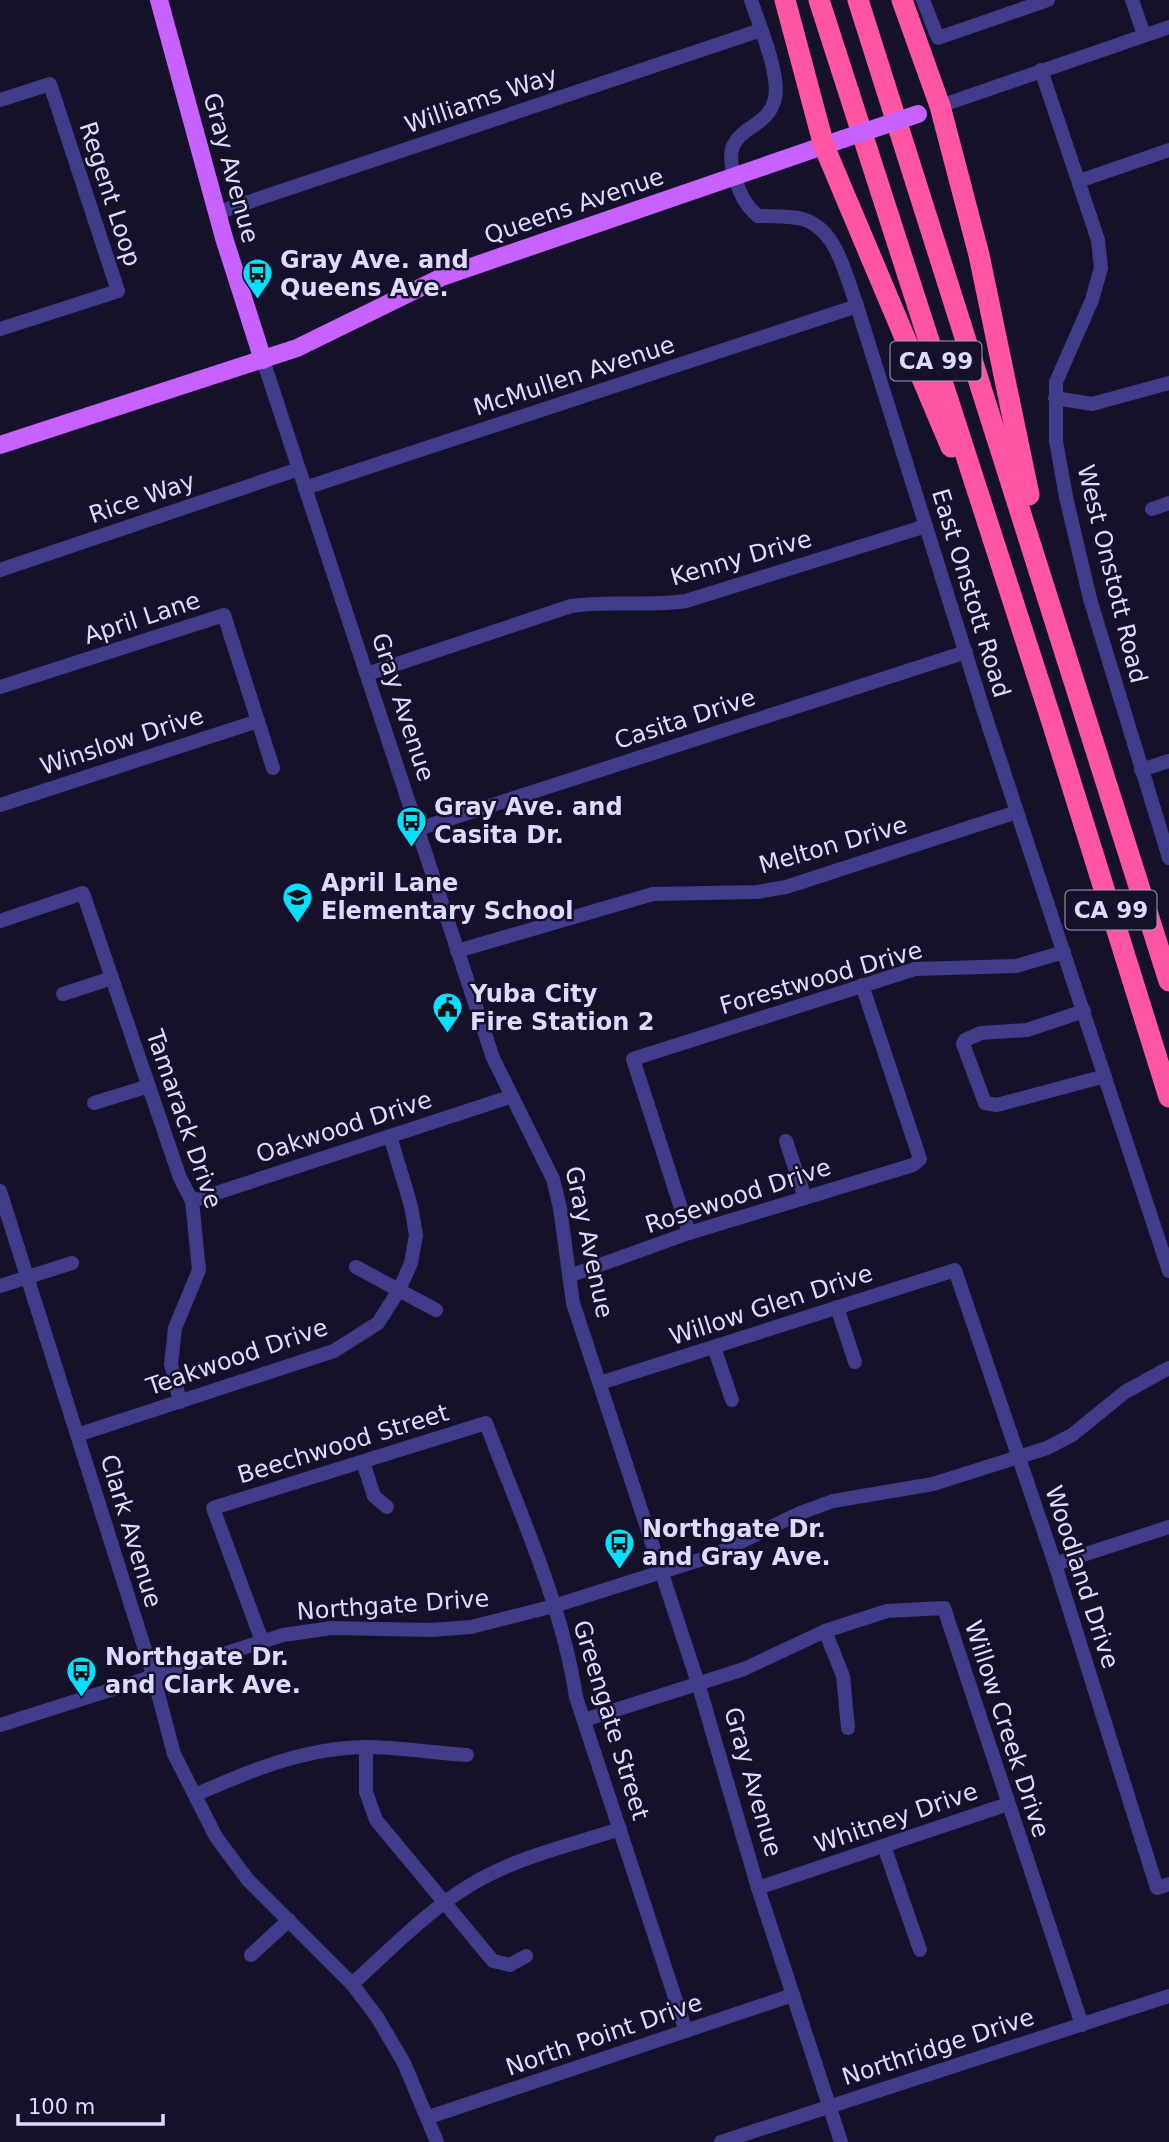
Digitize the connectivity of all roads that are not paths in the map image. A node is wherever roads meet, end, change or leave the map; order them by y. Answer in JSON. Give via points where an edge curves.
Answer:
{"nodes":[{"id":1,"x":159,"y":0,"type":"edge"},
{"id":2,"x":751,"y":0,"type":"edge"},
{"id":3,"x":785,"y":0,"type":"edge"},
{"id":4,"x":819,"y":0,"type":"edge"},
{"id":5,"x":858,"y":0,"type":"edge"},
{"id":6,"x":902,"y":0,"type":"edge"},
{"id":7,"x":923,"y":0,"type":"edge"},
{"id":8,"x":1048,"y":0,"type":"edge"},
{"id":9,"x":1132,"y":0,"type":"edge"},
{"id":10,"x":1169,"y":27,"type":"edge"},
{"id":11,"x":761,"y":30,"type":"junction"},
{"id":12,"x":1144,"y":35,"type":"junction"},
{"id":13,"x":1041,"y":70,"type":"junction"},
{"id":14,"x":0,"y":100,"type":"edge"},
{"id":15,"x":940,"y":106,"type":"junction"},
{"id":16,"x":834,"y":143,"type":"junction"},
{"id":17,"x":1169,"y":150,"type":"edge"},
{"id":18,"x":734,"y":177,"type":"junction"},
{"id":19,"x":1079,"y":181,"type":"junction"},
{"id":20,"x":216,"y":213,"type":"junction"},
{"id":21,"x":857,"y":306,"type":"junction"},
{"id":22,"x":0,"y":329,"type":"edge"},
{"id":23,"x":263,"y":360,"type":"junction"},
{"id":24,"x":1169,"y":383,"type":"edge"},
{"id":25,"x":1055,"y":398,"type":"junction"},
{"id":26,"x":0,"y":445,"type":"edge"},
{"id":27,"x":299,"y":469,"type":"junction"},
{"id":28,"x":305,"y":488,"type":"junction"},
{"id":29,"x":1169,"y":503,"type":"edge"},
{"id":30,"x":1153,"y":509,"type":"dead end"},
{"id":31,"x":926,"y":526,"type":"junction"},
{"id":32,"x":0,"y":570,"type":"edge"},
{"id":33,"x":1049,"y":596,"type":"junction"},
{"id":34,"x":965,"y":653,"type":"junction"},
{"id":35,"x":367,"y":674,"type":"junction"},
{"id":36,"x":0,"y":687,"type":"edge"},
{"id":37,"x":258,"y":721,"type":"junction"},
{"id":38,"x":1052,"y":722,"type":"junction"},
{"id":39,"x":1169,"y":761,"type":"edge"},
{"id":40,"x":273,"y":768,"type":"dead end"},
{"id":41,"x":1141,"y":770,"type":"junction"},
{"id":42,"x":0,"y":805,"type":"edge"},
{"id":43,"x":1017,"y":813,"type":"junction"},
{"id":44,"x":418,"y":829,"type":"junction"},
{"id":45,"x":1169,"y":859,"type":"edge"},
{"id":46,"x":0,"y":921,"type":"edge"},
{"id":47,"x":457,"y":951,"type":"junction"},
{"id":48,"x":1065,"y":952,"type":"junction"},
{"id":49,"x":112,"y":978,"type":"junction"},
{"id":50,"x":1169,"y":981,"type":"edge"},
{"id":51,"x":862,"y":985,"type":"junction"},
{"id":52,"x":63,"y":994,"type":"dead end"},
{"id":53,"x":1084,"y":1011,"type":"junction"},
{"id":54,"x":1105,"y":1076,"type":"junction"},
{"id":55,"x":149,"y":1086,"type":"junction"},
{"id":56,"x":510,"y":1097,"type":"junction"},
{"id":57,"x":1169,"y":1097,"type":"edge"},
{"id":58,"x":94,"y":1104,"type":"dead end"},
{"id":59,"x":390,"y":1136,"type":"junction"},
{"id":60,"x":786,"y":1141,"type":"dead end"},
{"id":61,"x":0,"y":1191,"type":"edge"},
{"id":62,"x":805,"y":1198,"type":"junction"},
{"id":63,"x":191,"y":1201,"type":"junction"},
{"id":64,"x":689,"y":1233,"type":"junction"},
{"id":65,"x":72,"y":1263,"type":"dead end"},
{"id":66,"x":356,"y":1267,"type":"dead end"},
{"id":67,"x":955,"y":1270,"type":"joint"},
{"id":68,"x":1169,"y":1271,"type":"edge"},
{"id":69,"x":569,"y":1276,"type":"junction"},
{"id":70,"x":27,"y":1277,"type":"junction"},
{"id":71,"x":0,"y":1286,"type":"edge"},
{"id":72,"x":399,"y":1290,"type":"junction"},
{"id":73,"x":837,"y":1307,"type":"junction"},
{"id":74,"x":436,"y":1310,"type":"dead end"},
{"id":75,"x":714,"y":1347,"type":"junction"},
{"id":76,"x":855,"y":1362,"type":"dead end"},
{"id":77,"x":1169,"y":1368,"type":"edge"},
{"id":78,"x":600,"y":1383,"type":"junction"},
{"id":79,"x":732,"y":1400,"type":"dead end"},
{"id":80,"x":180,"y":1402,"type":"junction"},
{"id":81,"x":486,"y":1423,"type":"joint"},
{"id":82,"x":77,"y":1435,"type":"junction"},
{"id":83,"x":1019,"y":1457,"type":"junction"},
{"id":84,"x":363,"y":1462,"type":"junction"},
{"id":85,"x":387,"y":1507,"type":"dead end"},
{"id":86,"x":1169,"y":1527,"type":"edge"},
{"id":87,"x":1055,"y":1564,"type":"junction"},
{"id":88,"x":661,"y":1571,"type":"junction"},
{"id":89,"x":554,"y":1606,"type":"junction"},
{"id":90,"x":825,"y":1631,"type":"junction"},
{"id":91,"x":262,"y":1641,"type":"junction"},
{"id":92,"x":153,"y":1675,"type":"junction"},
{"id":93,"x":698,"y":1683,"type":"junction"},
{"id":94,"x":584,"y":1720,"type":"junction"},
{"id":95,"x":0,"y":1725,"type":"edge"},
{"id":96,"x":848,"y":1728,"type":"dead end"},
{"id":97,"x":366,"y":1747,"type":"junction"},
{"id":98,"x":467,"y":1755,"type":"dead end"},
{"id":99,"x":195,"y":1796,"type":"junction"},
{"id":100,"x":1008,"y":1804,"type":"junction"},
{"id":101,"x":620,"y":1829,"type":"junction"},
{"id":102,"x":884,"y":1846,"type":"junction"},
{"id":103,"x":1169,"y":1884,"type":"edge"},
{"id":104,"x":758,"y":1888,"type":"junction"},
{"id":105,"x":443,"y":1903,"type":"junction"},
{"id":106,"x":289,"y":1920,"type":"junction"},
{"id":107,"x":920,"y":1950,"type":"dead end"},
{"id":108,"x":251,"y":1955,"type":"dead end"},
{"id":109,"x":526,"y":1956,"type":"dead end"},
{"id":110,"x":352,"y":1984,"type":"junction"},
{"id":111,"x":793,"y":1995,"type":"junction"},
{"id":112,"x":1169,"y":1996,"type":"edge"},
{"id":113,"x":1082,"y":2025,"type":"junction"},
{"id":114,"x":686,"y":2031,"type":"junction"},
{"id":115,"x":829,"y":2106,"type":"junction"},
{"id":116,"x":429,"y":2117,"type":"junction"},
{"id":117,"x":437,"y":2142,"type":"edge"},
{"id":118,"x":721,"y":2142,"type":"edge"},
{"id":119,"x":841,"y":2142,"type":"edge"}],
"edges":[{"from":1,"to":20,"type":"main road","name":"Gray Avenue"},
{"from":2,"to":11,"type":"street","name":"East Onstott Road"},
{"from":3,"to":16,"type":"highway"},
{"from":4,"to":38,"type":"highway","number":"CA 99"},
{"from":5,"to":33,"type":"highway","number":"CA 99"},
{"from":6,"to":15,"type":"highway"},
{"from":7,"to":8,"type":"street","via":[[938,38]]},
{"from":9,"to":12,"type":"street"},
{"from":10,"to":12,"type":"street","name":"Queens Avenue"},
{"from":11,"to":18,"type":"street","name":"East Onstott Road","via":[[777,86],[767,113],[732,144]]},
{"from":11,"to":20,"type":"street","name":"Williams Way"},
{"from":12,"to":13,"type":"street","name":"Queens Avenue"},
{"from":13,"to":15,"type":"street","name":"Queens Avenue"},
{"from":13,"to":19,"type":"street","name":"West Onstott Road"},
{"from":14,"to":22,"type":"street","name":"Regent Loop","via":[[50,84],[118,291]]},
{"from":15,"to":16,"type":"main road","name":"Queens Avenue","bridge":true},
{"from":15,"to":33,"type":"highway","via":[[979,255]]},
{"from":16,"to":18,"type":"main road","name":"Queens Avenue"},
{"from":16,"to":38,"type":"highway","via":[[961,470]]},
{"from":17,"to":19,"type":"street"},
{"from":18,"to":21,"type":"street","name":"East Onstott Road","via":[[742,199],[758,216],[799,218],[822,231],[834,244]]},
{"from":18,"to":23,"type":"main road","name":"Queens Avenue","via":[[442,277]]},
{"from":19,"to":25,"type":"street","name":"West Onstott Road","via":[[1098,240],[1101,268],[1092,300],[1063,362]]},
{"from":20,"to":23,"type":"main road","name":"Gray Avenue"},
{"from":21,"to":28,"type":"street","name":"McMullen Avenue"},
{"from":21,"to":31,"type":"street","name":"East Onstott Road"},
{"from":23,"to":26,"type":"main road","name":"Queens Avenue"},
{"from":23,"to":27,"type":"street","name":"Gray Avenue"},
{"from":24,"to":25,"type":"street","via":[[1092,404]]},
{"from":25,"to":41,"type":"street","name":"West Onstott Road","via":[[1056,441],[1077,549]]},
{"from":27,"to":28,"type":"street","name":"Gray Avenue"},
{"from":27,"to":32,"type":"street","name":"Rice Way"},
{"from":28,"to":35,"type":"street","name":"Gray Avenue"},
{"from":29,"to":30,"type":"street"},
{"from":31,"to":34,"type":"street","name":"East Onstott Road"},
{"from":31,"to":35,"type":"street","name":"Kenny Drive","via":[[686,601],[658,605],[604,601],[571,606]]},
{"from":33,"to":50,"type":"highway","number":"CA 99"},
{"from":34,"to":43,"type":"street","name":"East Onstott Road"},
{"from":34,"to":44,"type":"street","name":"Casita Drive"},
{"from":35,"to":44,"type":"street","name":"Gray Avenue"},
{"from":36,"to":37,"type":"street","name":"April Lane","via":[[224,615]]},
{"from":37,"to":40,"type":"street","name":"April Lane"},
{"from":37,"to":42,"type":"street","name":"Winslow Drive"},
{"from":38,"to":57,"type":"highway","number":"CA 99"},
{"from":39,"to":41,"type":"street"},
{"from":41,"to":45,"type":"street","name":"West Onstott Road"},
{"from":43,"to":47,"type":"street","name":"Melton Drive","via":[[786,887],[653,894]]},
{"from":43,"to":48,"type":"street","name":"East Onstott Road"},
{"from":44,"to":47,"type":"street","name":"Gray Avenue"},
{"from":46,"to":49,"type":"street","name":"Tamarack Drive","via":[[83,893]]},
{"from":47,"to":56,"type":"street","name":"Gray Avenue"},
{"from":48,"to":51,"type":"street","name":"Forestwood Drive","via":[[1016,966],[915,969]]},
{"from":48,"to":53,"type":"street","name":"East Onstott Road"},
{"from":49,"to":52,"type":"street"},
{"from":49,"to":55,"type":"street","name":"Tamarack Drive"},
{"from":51,"to":62,"type":"street","name":"Rosewood Drive","via":[[920,1159]]},
{"from":51,"to":64,"type":"street","name":"Forestwood Drive","via":[[633,1059]]},
{"from":53,"to":54,"type":"street","name":"East Onstott Road"},
{"from":53,"to":54,"type":"street","via":[[1027,1030],[981,1033],[965,1040],[979,1094],[985,1103],[997,1105]]},
{"from":54,"to":68,"type":"street","name":"East Onstott Road"},
{"from":55,"to":58,"type":"street"},
{"from":55,"to":63,"type":"street","name":"Tamarack Drive"},
{"from":56,"to":59,"type":"street","name":"Oakwood Drive"},
{"from":56,"to":69,"type":"street","name":"Gray Avenue","via":[[553,1179]]},
{"from":59,"to":63,"type":"street","name":"Oakwood Drive"},
{"from":59,"to":72,"type":"street","name":"Teakwood Drive","via":[[416,1234],[411,1263]]},
{"from":60,"to":62,"type":"street"},
{"from":61,"to":70,"type":"street","name":"Clark Avenue"},
{"from":62,"to":64,"type":"street","name":"Rosewood Drive"},
{"from":63,"to":80,"type":"street","name":"Tamarack Drive","via":[[199,1270],[175,1328],[171,1364]]},
{"from":64,"to":69,"type":"street","name":"Rosewood Drive"},
{"from":65,"to":70,"type":"street"},
{"from":66,"to":72,"type":"street"},
{"from":67,"to":73,"type":"street","name":"Willow Glen Drive"},
{"from":67,"to":83,"type":"street","name":"Woodland Drive"},
{"from":69,"to":78,"type":"street","name":"Gray Avenue","via":[[573,1303]]},
{"from":70,"to":71,"type":"street"},
{"from":70,"to":82,"type":"street","name":"Clark Avenue"},
{"from":72,"to":74,"type":"street"},
{"from":72,"to":80,"type":"street","name":"Teakwood Drive","via":[[378,1323],[334,1351]]},
{"from":73,"to":75,"type":"street","name":"Willow Glen Drive"},
{"from":73,"to":76,"type":"street"},
{"from":75,"to":78,"type":"street","name":"Willow Glen Drive"},
{"from":75,"to":79,"type":"street"},
{"from":77,"to":83,"type":"street","name":"Northgate Drive","via":[[1125,1392],[1072,1435]]},
{"from":78,"to":88,"type":"street","name":"Gray Avenue"},
{"from":80,"to":82,"type":"street","name":"Teakwood Drive"},
{"from":81,"to":84,"type":"street","name":"Beechwood Street"},
{"from":81,"to":89,"type":"street","name":"Greengate Street"},
{"from":82,"to":92,"type":"street","name":"Clark Avenue"},
{"from":83,"to":87,"type":"street","name":"Woodland Drive"},
{"from":83,"to":88,"type":"street","name":"Northgate Drive","via":[[933,1484],[833,1501],[712,1556]]},
{"from":84,"to":85,"type":"street","via":[[374,1496]]},
{"from":84,"to":91,"type":"street","name":"Beechwood Street","via":[[213,1508]]},
{"from":86,"to":87,"type":"street"},
{"from":87,"to":103,"type":"street","name":"Woodland Drive","via":[[1157,1888]]},
{"from":88,"to":89,"type":"street","name":"Northgate Drive"},
{"from":88,"to":93,"type":"street","name":"Gray Avenue"},
{"from":89,"to":91,"type":"street","name":"Northgate Drive","via":[[471,1627],[332,1628]]},
{"from":89,"to":94,"type":"street","name":"Greengate Street"},
{"from":90,"to":93,"type":"street","name":"Willow Creek Drive","via":[[744,1669]]},
{"from":90,"to":96,"type":"street","via":[[843,1676]]},
{"from":90,"to":100,"type":"street","name":"Willow Creek Drive","via":[[887,1611],[943,1608]]},
{"from":91,"to":92,"type":"street","name":"Northgate Drive"},
{"from":92,"to":95,"type":"street","name":"Northgate Drive"},
{"from":92,"to":99,"type":"street","name":"Clark Avenue","via":[[174,1754]]},
{"from":93,"to":94,"type":"street","name":"Willow Creek Drive"},
{"from":93,"to":104,"type":"street","name":"Gray Avenue"},
{"from":94,"to":101,"type":"street","name":"Greengate Street"},
{"from":97,"to":98,"type":"street"},
{"from":97,"to":99,"type":"street","via":[[316,1752],[253,1769]]},
{"from":97,"to":105,"type":"street","via":[[366,1792],[376,1819]]},
{"from":99,"to":106,"type":"street","name":"Clark Avenue","via":[[216,1838],[248,1880]]},
{"from":100,"to":102,"type":"street","name":"Whitney Drive"},
{"from":100,"to":113,"type":"street","name":"Willow Creek Drive"},
{"from":101,"to":105,"type":"street","via":[[513,1864]]},
{"from":101,"to":114,"type":"street","name":"Greengate Street"},
{"from":102,"to":104,"type":"street","name":"Whitney Drive"},
{"from":102,"to":107,"type":"street"},
{"from":104,"to":111,"type":"street","name":"Gray Avenue"},
{"from":105,"to":109,"type":"street","via":[[492,1961],[510,1965]]},
{"from":105,"to":110,"type":"street"},
{"from":106,"to":108,"type":"street"},
{"from":106,"to":110,"type":"street","name":"Clark Avenue"},
{"from":110,"to":116,"type":"street","name":"Clark Avenue","via":[[404,2063]]},
{"from":111,"to":114,"type":"street","name":"North Point Drive"},
{"from":111,"to":115,"type":"street","name":"Gray Avenue"},
{"from":112,"to":113,"type":"street","name":"Northridge Drive"},
{"from":113,"to":115,"type":"street","name":"Northridge Drive"},
{"from":114,"to":116,"type":"street","name":"North Point Drive"},
{"from":115,"to":118,"type":"street","name":"Northridge Drive"},
{"from":115,"to":119,"type":"street","name":"Gray Avenue"},
{"from":116,"to":117,"type":"street","name":"Clark Avenue"}]}
